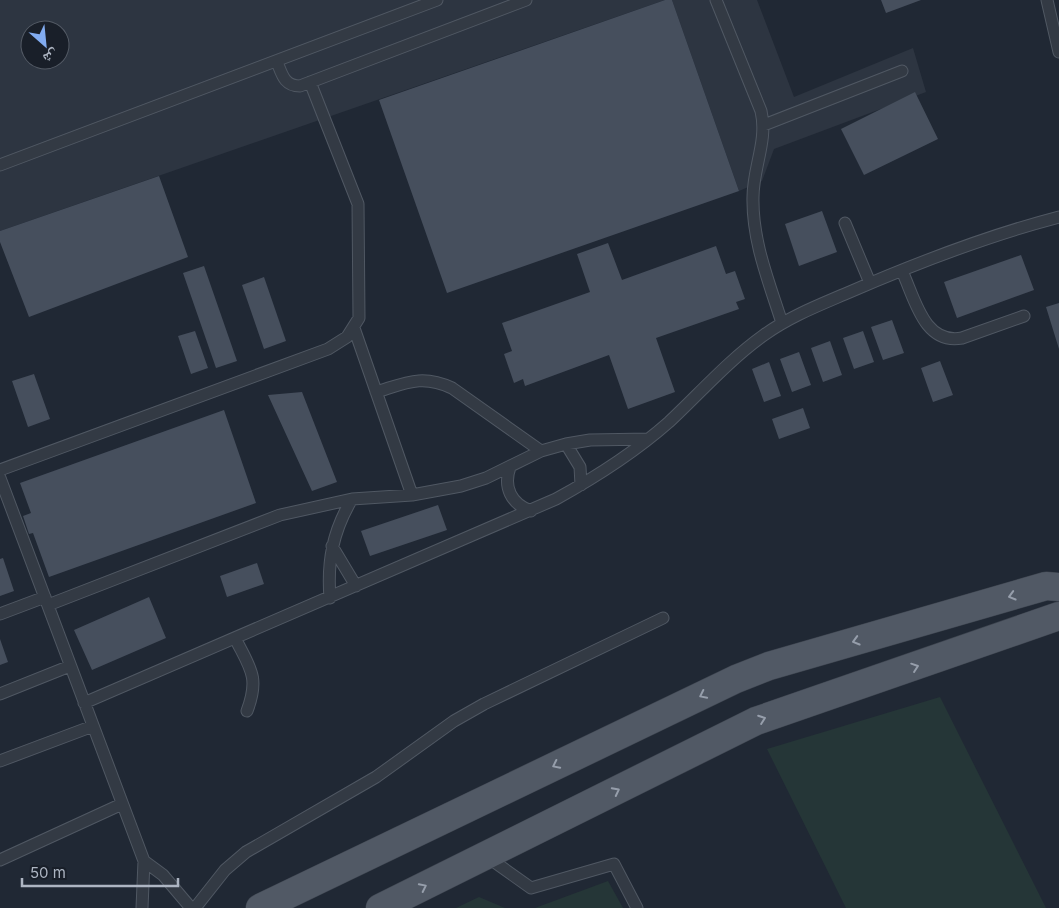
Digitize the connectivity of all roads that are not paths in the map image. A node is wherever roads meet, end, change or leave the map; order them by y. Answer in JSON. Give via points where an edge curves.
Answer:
{"nodes":[{"id":1,"x":438,"y":0,"type":"edge"},
{"id":2,"x":526,"y":0,"type":"edge"},
{"id":3,"x":716,"y":0,"type":"edge"},
{"id":4,"x":1047,"y":0,"type":"edge"},
{"id":5,"x":1059,"y":52,"type":"edge"},
{"id":6,"x":277,"y":62,"type":"junction"},
{"id":7,"x":902,"y":72,"type":"dead end"},
{"id":8,"x":310,"y":82,"type":"junction"},
{"id":9,"x":764,"y":125,"type":"junction"},
{"id":10,"x":0,"y":165,"type":"edge"},
{"id":11,"x":1059,"y":217,"type":"edge"},
{"id":12,"x":845,"y":223,"type":"dead end"},
{"id":13,"x":902,"y":271,"type":"junction"},
{"id":14,"x":870,"y":283,"type":"junction"},
{"id":15,"x":1024,"y":316,"type":"dead end"},
{"id":16,"x":782,"y":323,"type":"junction"},
{"id":17,"x":354,"y":328,"type":"junction"},
{"id":18,"x":376,"y":392,"type":"junction"},
{"id":19,"x":648,"y":439,"type":"junction"},
{"id":20,"x":566,"y":444,"type":"junction"},
{"id":21,"x":541,"y":451,"type":"junction"},
{"id":22,"x":510,"y":467,"type":"junction"},
{"id":23,"x":0,"y":470,"type":"edge"},
{"id":24,"x":0,"y":478,"type":"edge"},
{"id":25,"x":581,"y":485,"type":"junction"},
{"id":26,"x":412,"y":495,"type":"junction"},
{"id":27,"x":352,"y":499,"type":"junction"},
{"id":28,"x":531,"y":511,"type":"junction"},
{"id":29,"x":332,"y":546,"type":"junction"},
{"id":30,"x":356,"y":586,"type":"junction"},
{"id":31,"x":1059,"y":587,"type":"edge"},
{"id":32,"x":330,"y":598,"type":"junction"},
{"id":33,"x":46,"y":601,"type":"junction"},
{"id":34,"x":0,"y":614,"type":"edge"},
{"id":35,"x":1059,"y":616,"type":"edge"},
{"id":36,"x":663,"y":618,"type":"dead end"},
{"id":37,"x":236,"y":638,"type":"junction"},
{"id":38,"x":70,"y":666,"type":"junction"},
{"id":39,"x":0,"y":694,"type":"edge"},
{"id":40,"x":84,"y":703,"type":"junction"},
{"id":41,"x":247,"y":711,"type":"dead end"},
{"id":42,"x":93,"y":726,"type":"junction"},
{"id":43,"x":0,"y":760,"type":"edge"},
{"id":44,"x":122,"y":804,"type":"junction"},
{"id":45,"x":486,"y":856,"type":"junction"},
{"id":46,"x":0,"y":860,"type":"edge"},
{"id":47,"x":144,"y":861,"type":"junction"},
{"id":48,"x":142,"y":908,"type":"edge"},
{"id":49,"x":191,"y":908,"type":"edge"},
{"id":50,"x":195,"y":908,"type":"edge"},
{"id":51,"x":260,"y":908,"type":"edge"},
{"id":52,"x":380,"y":908,"type":"edge"},
{"id":53,"x":637,"y":908,"type":"edge"}],
"edges":[{"from":1,"to":6,"type":"lane"},
{"from":2,"to":8,"type":"lane"},
{"from":3,"to":9,"type":"lane"},
{"from":4,"to":5,"type":"lane"},
{"from":6,"to":8,"type":"lane","via":[[288,83],[300,86]]},
{"from":6,"to":10,"type":"lane"},
{"from":7,"to":9,"type":"lane"},
{"from":8,"to":17,"type":"lane","via":[[358,204],[360,305]]},
{"from":9,"to":16,"type":"lane","via":[[754,178],[752,213],[759,251]]},
{"from":11,"to":13,"type":"lane","via":[[1022,227]]},
{"from":12,"to":14,"type":"lane"},
{"from":13,"to":14,"type":"lane"},
{"from":13,"to":15,"type":"lane","via":[[927,324],[941,338],[962,338]]},
{"from":14,"to":16,"type":"lane"},
{"from":16,"to":19,"type":"lane","via":[[745,350]]},
{"from":17,"to":18,"type":"lane"},
{"from":17,"to":23,"type":"lane","via":[[347,337],[328,349]]},
{"from":18,"to":21,"type":"lane","via":[[419,379],[441,383]]},
{"from":18,"to":26,"type":"lane"},
{"from":19,"to":20,"type":"lane","via":[[590,440]]},
{"from":19,"to":25,"type":"lane"},
{"from":20,"to":21,"type":"lane"},
{"from":20,"to":25,"type":"lane","via":[[577,458]]},
{"from":21,"to":22,"type":"lane"},
{"from":22,"to":26,"type":"lane","via":[[461,486]]},
{"from":22,"to":28,"type":"lane","via":[[507,483],[512,498]]},
{"from":24,"to":33,"type":"lane"},
{"from":25,"to":28,"type":"lane"},
{"from":26,"to":27,"type":"lane"},
{"from":27,"to":29,"type":"lane","via":[[336,530]]},
{"from":27,"to":33,"type":"lane","via":[[280,515]]},
{"from":28,"to":30,"type":"lane"},
{"from":29,"to":30,"type":"lane"},
{"from":29,"to":32,"type":"lane"},
{"from":30,"to":32,"type":"lane"},
{"from":31,"to":51,"type":"main road","one_way":true,"via":[[1046,586],[769,666],[736,679]]},
{"from":32,"to":37,"type":"lane"},
{"from":33,"to":34,"type":"lane"},
{"from":33,"to":38,"type":"lane"},
{"from":45,"to":35,"type":"main road","one_way":true,"via":[[756,721]]},
{"from":36,"to":50,"type":"lane","via":[[454,721],[376,777],[246,852],[224,870]]},
{"from":37,"to":40,"type":"lane"},
{"from":37,"to":41,"type":"lane","via":[[254,679],[254,694]]},
{"from":38,"to":39,"type":"lane"},
{"from":38,"to":40,"type":"lane"},
{"from":40,"to":42,"type":"lane"},
{"from":42,"to":43,"type":"lane"},
{"from":42,"to":44,"type":"lane"},
{"from":44,"to":46,"type":"lane"},
{"from":44,"to":47,"type":"lane"},
{"from":52,"to":45,"type":"main road","one_way":true},
{"from":45,"to":53,"type":"lane","via":[[531,888],[614,864]]},
{"from":47,"to":48,"type":"lane"},
{"from":47,"to":49,"type":"lane","via":[[168,881]]}]}
